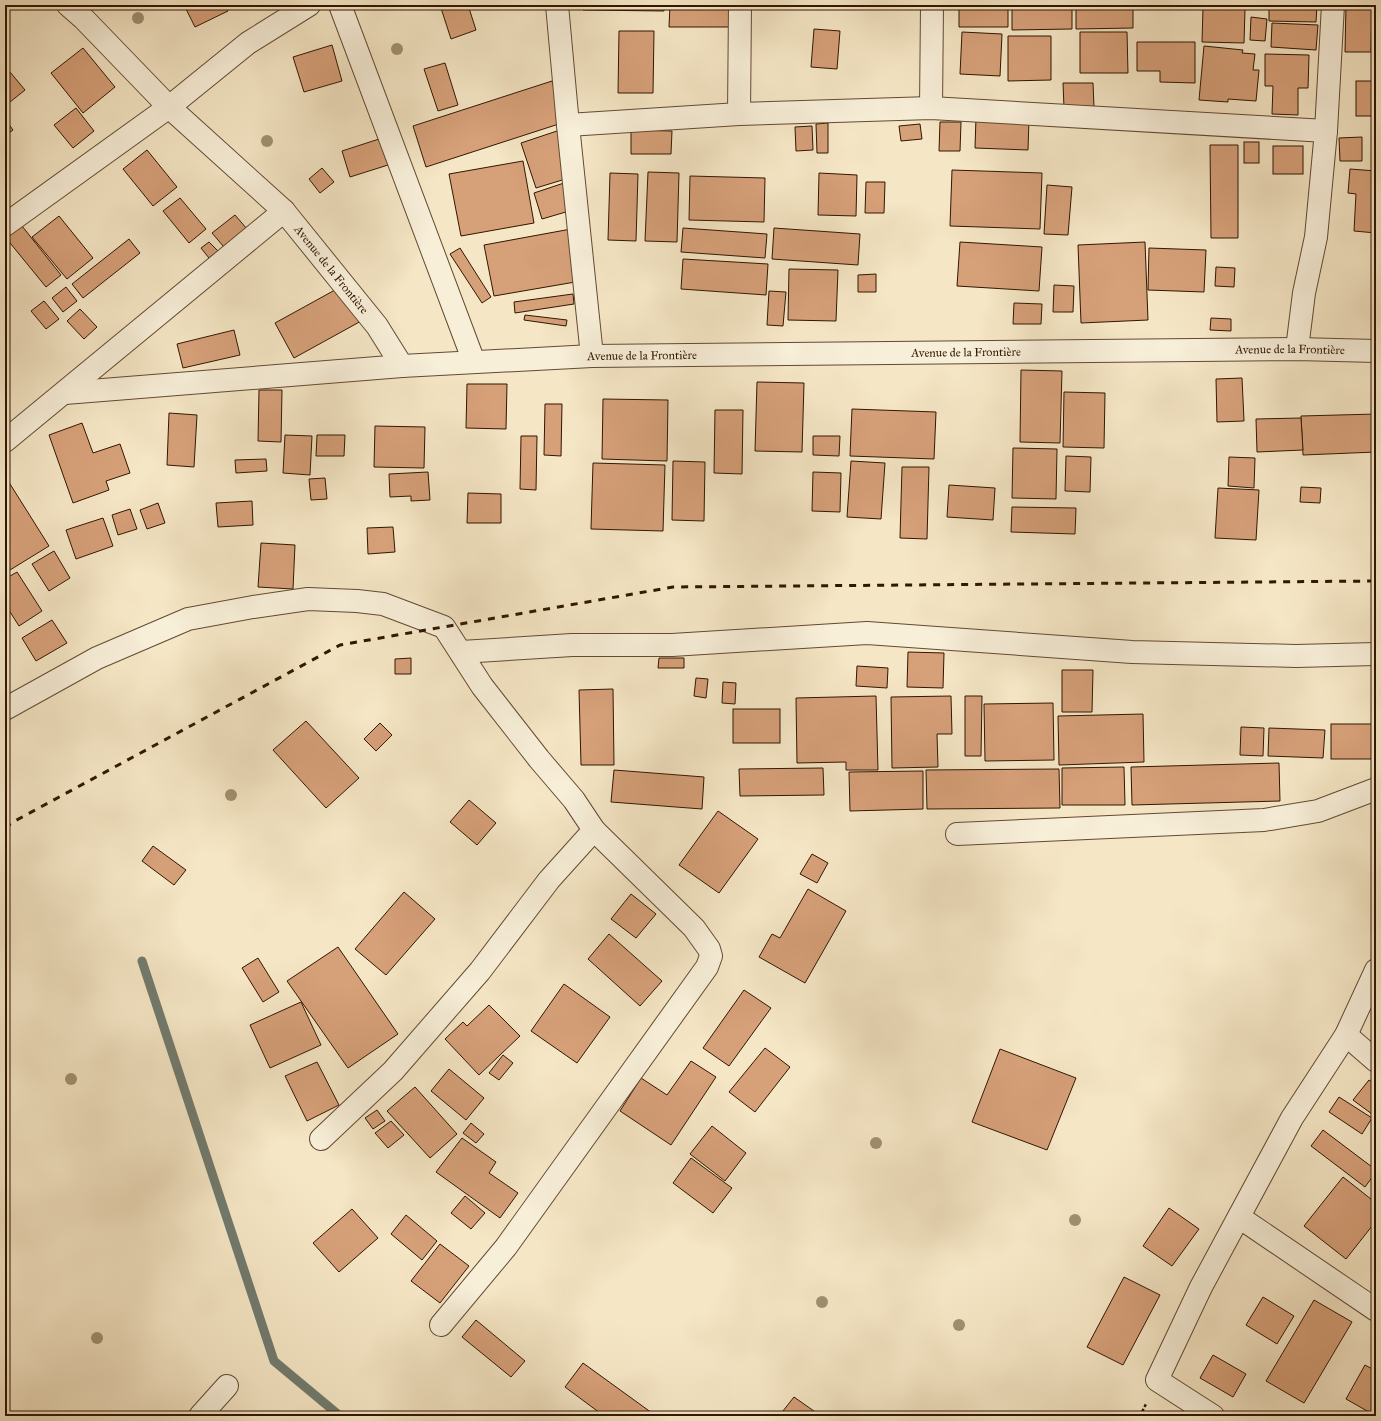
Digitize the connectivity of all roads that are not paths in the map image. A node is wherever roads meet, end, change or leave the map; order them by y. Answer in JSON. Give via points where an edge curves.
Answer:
{"nodes":[{"id":1,"x":68,"y":5,"type":"edge"},
{"id":2,"x":310,"y":5,"type":"edge"},
{"id":3,"x":340,"y":5,"type":"edge"},
{"id":4,"x":557,"y":5,"type":"edge"},
{"id":5,"x":740,"y":5,"type":"edge"},
{"id":6,"x":932,"y":5,"type":"edge"},
{"id":7,"x":1333,"y":5,"type":"edge"},
{"id":8,"x":169,"y":106,"type":"junction"},
{"id":9,"x":931,"y":108,"type":"junction"},
{"id":10,"x":739,"y":114,"type":"junction"},
{"id":11,"x":568,"y":125,"type":"junction"},
{"id":12,"x":1326,"y":131,"type":"junction"},
{"id":13,"x":284,"y":212,"type":"junction"},
{"id":14,"x":5,"y":224,"type":"edge"},
{"id":15,"x":1297,"y":349,"type":"junction"},
{"id":16,"x":1376,"y":351,"type":"edge"},
{"id":17,"x":592,"y":356,"type":"junction"},
{"id":18,"x":474,"y":362,"type":"junction"},
{"id":19,"x":402,"y":366,"type":"junction"},
{"id":20,"x":65,"y":393,"type":"junction"},
{"id":21,"x":5,"y":441,"type":"edge"},
{"id":22,"x":461,"y":652,"type":"junction"},
{"id":23,"x":1376,"y":654,"type":"edge"},
{"id":24,"x":5,"y":709,"type":"edge"},
{"id":25,"x":1376,"y":789,"type":"edge"},
{"id":26,"x":594,"y":830,"type":"junction"},
{"id":27,"x":957,"y":834,"type":"dead end"},
{"id":28,"x":1376,"y":970,"type":"edge"},
{"id":29,"x":1346,"y":1035,"type":"junction"},
{"id":30,"x":1376,"y":1060,"type":"edge"},
{"id":31,"x":320,"y":1139,"type":"dead end"},
{"id":32,"x":1239,"y":1217,"type":"junction"},
{"id":33,"x":1376,"y":1310,"type":"edge"},
{"id":34,"x":441,"y":1325,"type":"dead end"},
{"id":35,"x":227,"y":1386,"type":"dead end"},
{"id":36,"x":200,"y":1416,"type":"edge"},
{"id":37,"x":1213,"y":1416,"type":"edge"}],
"edges":[{"from":1,"to":8,"type":"street","name":"Avenue de la Frontière"},
{"from":2,"to":8,"type":"street","via":[[248,43]]},
{"from":3,"to":18,"type":"street"},
{"from":4,"to":11,"type":"street"},
{"from":5,"to":10,"type":"street"},
{"from":6,"to":9,"type":"street"},
{"from":7,"to":12,"type":"street"},
{"from":8,"to":13,"type":"street","name":"Avenue de la Frontière"},
{"from":8,"to":14,"type":"street"},
{"from":9,"to":10,"type":"street"},
{"from":9,"to":12,"type":"street"},
{"from":10,"to":11,"type":"street"},
{"from":11,"to":17,"type":"street"},
{"from":12,"to":15,"type":"street","via":[[1316,237],[1304,293]]},
{"from":13,"to":19,"type":"street","name":"Avenue de la Frontière","via":[[377,326]]},
{"from":13,"to":20,"type":"street"},
{"from":15,"to":16,"type":"street","name":"Avenue de la Frontière"},
{"from":15,"to":17,"type":"street","name":"Avenue de la Frontière"},
{"from":17,"to":18,"type":"street","name":"Avenue de la Frontière"},
{"from":18,"to":19,"type":"street","name":"Avenue de la Frontière"},
{"from":19,"to":20,"type":"street"},
{"from":20,"to":21,"type":"street"},
{"from":22,"to":23,"type":"street","via":[[572,645],[672,645],[867,633],[1132,652],[1296,656]]},
{"from":22,"to":24,"type":"street","via":[[444,627],[383,604],[308,599],[188,619],[97,658]]},
{"from":22,"to":26,"type":"street","via":[[482,686],[574,800]]},
{"from":25,"to":27,"type":"street","via":[[1318,811],[1264,820]]},
{"from":26,"to":31,"type":"street","via":[[549,880],[480,971],[393,1071]]},
{"from":26,"to":34,"type":"street","via":[[694,928],[709,948],[711,956],[698,980],[506,1247]]},
{"from":28,"to":29,"type":"street"},
{"from":29,"to":30,"type":"street"},
{"from":29,"to":32,"type":"street","via":[[1292,1118]]},
{"from":32,"to":33,"type":"street"},
{"from":32,"to":37,"type":"street","via":[[1201,1287],[1157,1380]]},
{"from":35,"to":36,"type":"street"}]}
